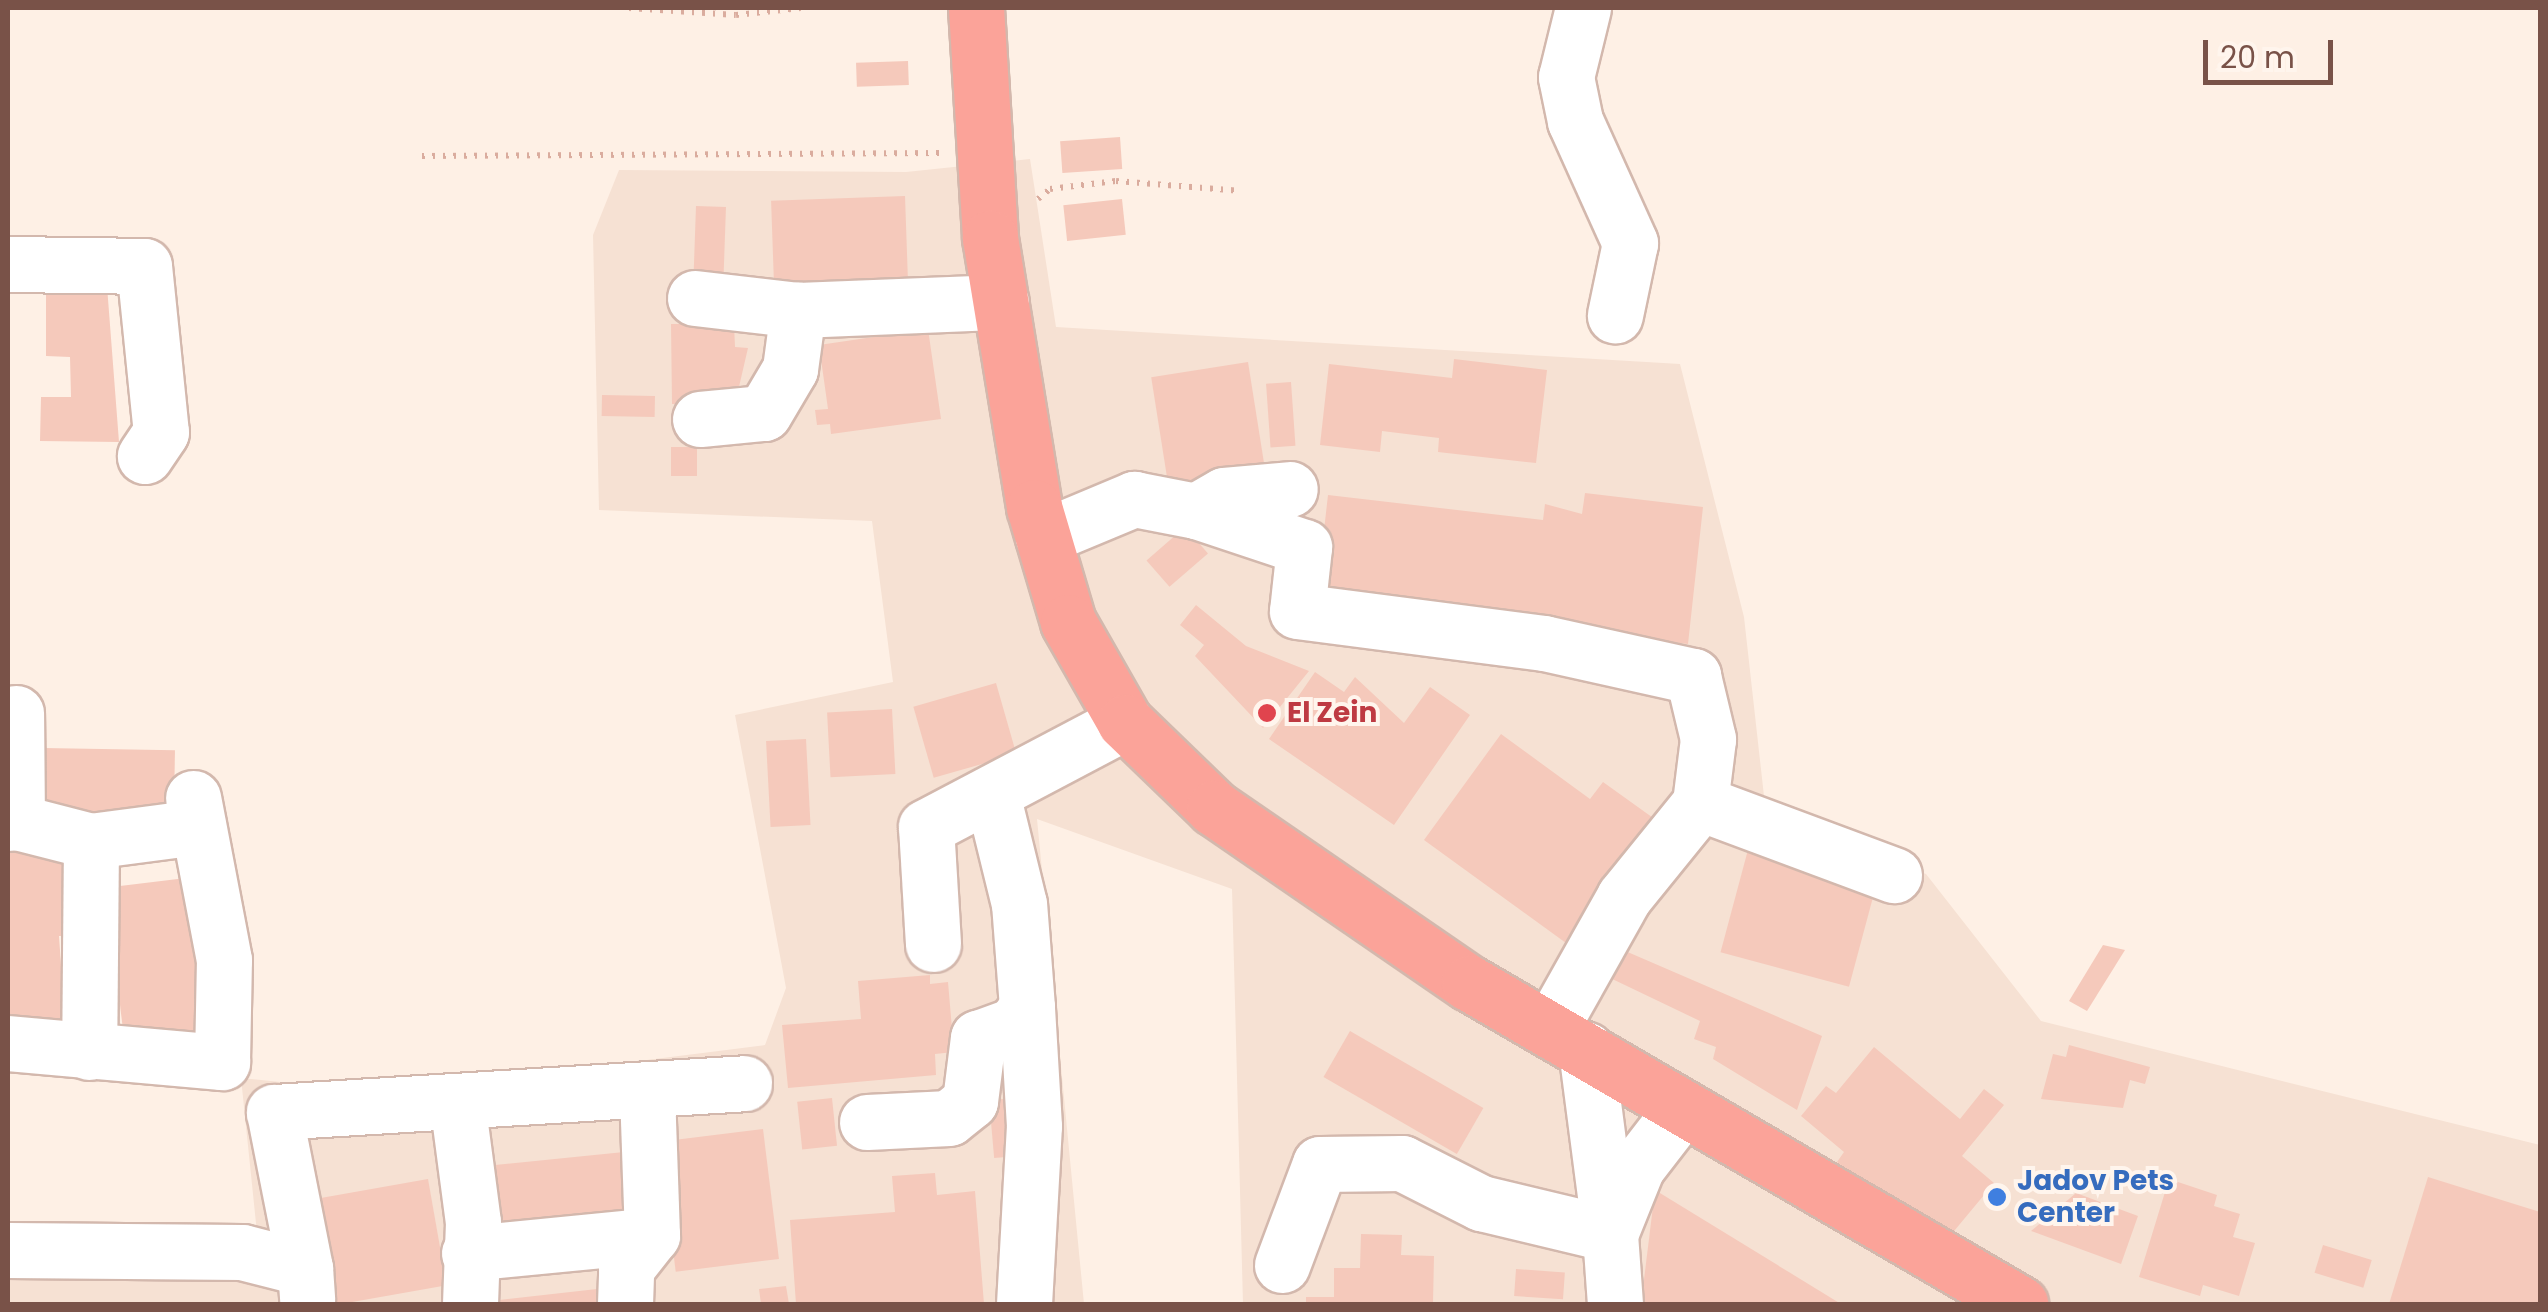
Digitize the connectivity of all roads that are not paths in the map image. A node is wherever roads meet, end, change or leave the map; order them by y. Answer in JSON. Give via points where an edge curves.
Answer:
{"nodes":[{"id":1,"x":976,"y":8,"type":"edge"},
{"id":2,"x":1583,"y":8,"type":"edge"},
{"id":3,"x":8,"y":264,"type":"edge"},
{"id":4,"x":695,"y":298,"type":"dead end"},
{"id":5,"x":1001,"y":302,"type":"junction"},
{"id":6,"x":798,"y":310,"type":"junction"},
{"id":7,"x":1615,"y":315,"type":"dead end"},
{"id":8,"x":700,"y":419,"type":"dead end"},
{"id":9,"x":145,"y":456,"type":"dead end"},
{"id":10,"x":1290,"y":489,"type":"dead end"},
{"id":11,"x":1196,"y":511,"type":"junction"},
{"id":12,"x":1043,"y":537,"type":"junction"},
{"id":13,"x":16,"y":713,"type":"dead end"},
{"id":14,"x":1125,"y":722,"type":"junction"},
{"id":15,"x":992,"y":794,"type":"junction"},
{"id":16,"x":1700,"y":803,"type":"junction"},
{"id":17,"x":12,"y":822,"type":"edge"},
{"id":18,"x":91,"y":841,"type":"junction"},
{"id":19,"x":1894,"y":875,"type":"dead end"},
{"id":20,"x":933,"y":944,"type":"dead end"},
{"id":21,"x":1027,"y":1007,"type":"junction"},
{"id":22,"x":1568,"y":1040,"type":"junction"},
{"id":23,"x":8,"y":1043,"type":"edge"},
{"id":24,"x":89,"y":1052,"type":"junction"},
{"id":25,"x":744,"y":1083,"type":"dead end"},
{"id":26,"x":647,"y":1089,"type":"junction"},
{"id":27,"x":457,"y":1100,"type":"junction"},
{"id":28,"x":1681,"y":1110,"type":"junction"},
{"id":29,"x":867,"y":1122,"type":"dead end"},
{"id":30,"x":1610,"y":1234,"type":"junction"},
{"id":31,"x":652,"y":1235,"type":"junction"},
{"id":32,"x":8,"y":1250,"type":"edge"},
{"id":33,"x":1282,"y":1264,"type":"dead end"},
{"id":34,"x":470,"y":1279,"type":"edge"},
{"id":35,"x":306,"y":1286,"type":"edge"},
{"id":36,"x":624,"y":1304,"type":"edge"},
{"id":37,"x":1024,"y":1304,"type":"edge"},
{"id":38,"x":1615,"y":1304,"type":"edge"},
{"id":39,"x":2020,"y":1304,"type":"edge"}],
"edges":[{"from":1,"to":5,"type":"highway","via":[[990,238]]},
{"from":2,"to":7,"type":"street","via":[[1566,77],[1575,121],[1630,243]]},
{"from":3,"to":9,"type":"street","via":[[144,266],[161,432]]},
{"from":4,"to":6,"type":"street"},
{"from":5,"to":6,"type":"street"},
{"from":5,"to":12,"type":"highway"},
{"from":6,"to":8,"type":"street","via":[[790,369],[764,412]]},
{"from":10,"to":11,"type":"street","via":[[1224,495]]},
{"from":11,"to":12,"type":"street","via":[[1134,499]]},
{"from":11,"to":16,"type":"street","via":[[1304,547],[1297,612],[1544,643],[1693,676],[1708,739]]},
{"from":12,"to":14,"type":"highway","via":[[1068,622]]},
{"from":13,"to":17,"type":"street"},
{"from":14,"to":15,"type":"street"},
{"from":14,"to":22,"type":"highway","via":[[1214,808]]},
{"from":15,"to":20,"type":"street","via":[[926,827]]},
{"from":15,"to":21,"type":"street","via":[[1029,963]]},
{"from":16,"to":19,"type":"street"},
{"from":16,"to":22,"type":"street","via":[[1624,897]]},
{"from":17,"to":18,"type":"street"},
{"from":18,"to":24,"type":"street"},
{"from":18,"to":24,"type":"street","via":[[196,812],[224,960],[222,1062]]},
{"from":21,"to":29,"type":"street","via":[[1014,1024],[978,1038],[970,1101],[949,1118]]},
{"from":21,"to":37,"type":"street","via":[[1034,1126]]},
{"from":22,"to":28,"type":"highway"},
{"from":22,"to":30,"type":"street"},
{"from":23,"to":24,"type":"street"},
{"from":25,"to":26,"type":"street"},
{"from":26,"to":27,"type":"street"},
{"from":26,"to":31,"type":"street"},
{"from":27,"to":34,"type":"street"},
{"from":27,"to":35,"type":"street","via":[[274,1112]]},
{"from":28,"to":30,"type":"street","via":[[1638,1167]]},
{"from":28,"to":39,"type":"highway"},
{"from":30,"to":33,"type":"street","via":[[1481,1203],[1402,1163],[1320,1164]]},
{"from":30,"to":38,"type":"street"},
{"from":31,"to":34,"type":"street"},
{"from":31,"to":36,"type":"street","via":[[626,1268]]},
{"from":32,"to":35,"type":"street","via":[[242,1252]]}]}
